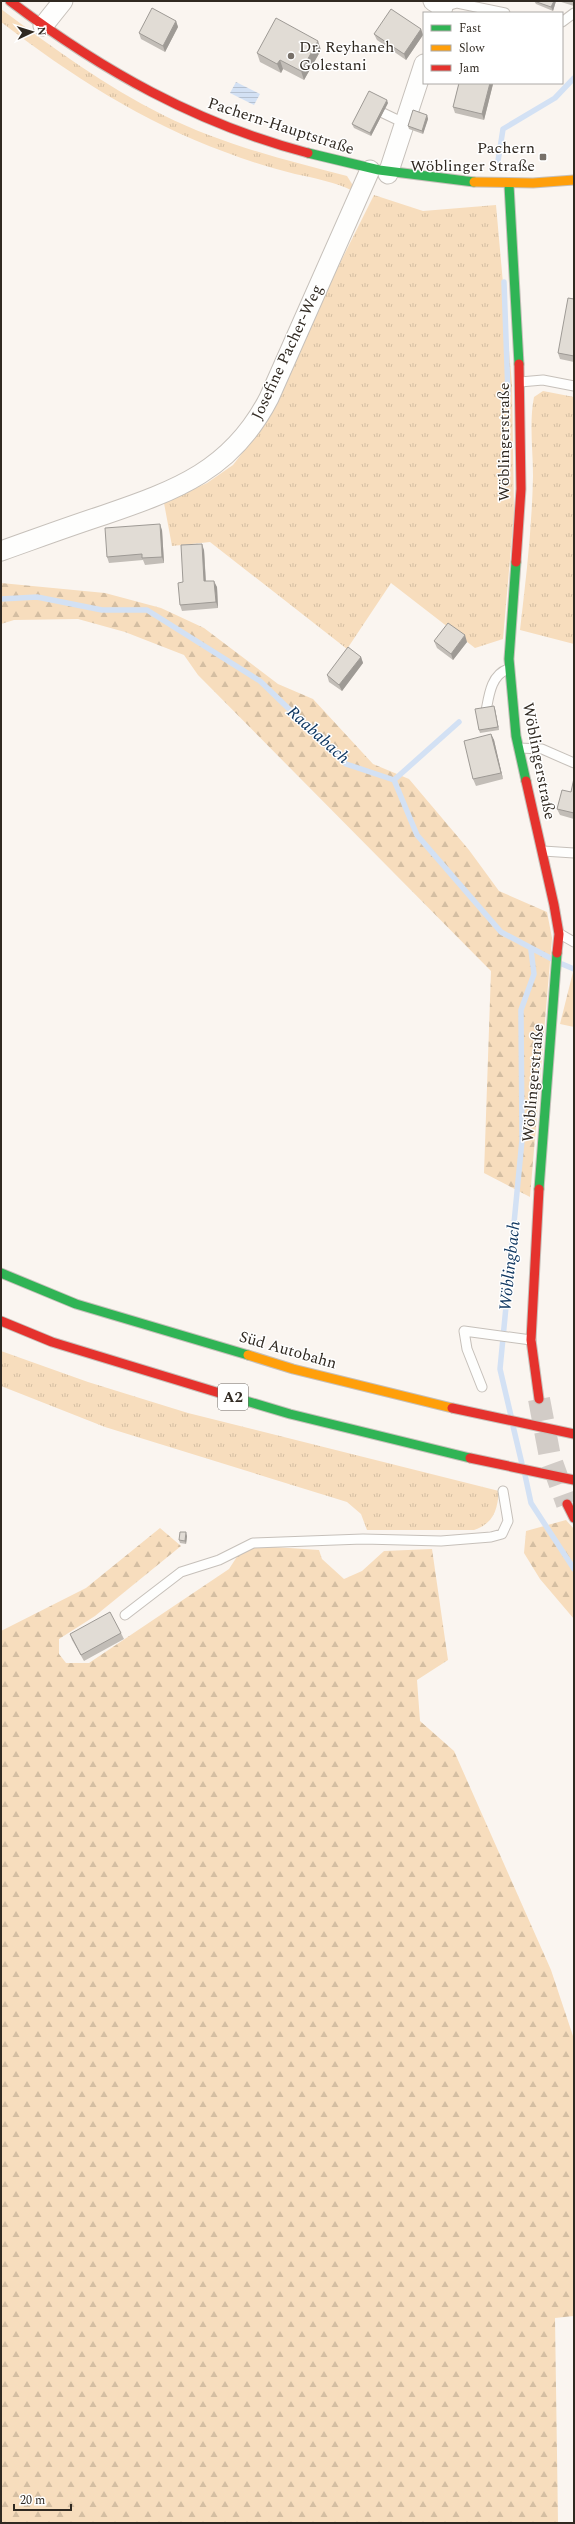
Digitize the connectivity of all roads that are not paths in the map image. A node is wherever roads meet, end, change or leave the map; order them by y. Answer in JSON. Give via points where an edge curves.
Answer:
{"nodes":[{"id":1,"x":10,"y":1,"type":"edge"},
{"id":2,"x":63,"y":1,"type":"edge"},
{"id":3,"x":439,"y":7,"type":"edge"},
{"id":4,"x":500,"y":12,"type":"edge"},
{"id":5,"x":574,"y":13,"type":"edge"},
{"id":6,"x":563,"y":21,"type":"edge"},
{"id":7,"x":43,"y":26,"type":"junction"},
{"id":8,"x":423,"y":67,"type":"edge"},
{"id":9,"x":383,"y":113,"type":"edge"},
{"id":10,"x":404,"y":123,"type":"junction"},
{"id":11,"x":379,"y":172,"type":"junction"},
{"id":12,"x":574,"y":180,"type":"edge"},
{"id":13,"x":509,"y":185,"type":"junction"},
{"id":14,"x":520,"y":382,"type":"junction"},
{"id":15,"x":574,"y":386,"type":"edge"},
{"id":16,"x":1,"y":551,"type":"edge"},
{"id":17,"x":510,"y":669,"type":"junction"},
{"id":18,"x":486,"y":711,"type":"edge"},
{"id":19,"x":519,"y":748,"type":"junction"},
{"id":20,"x":574,"y":763,"type":"edge"},
{"id":21,"x":543,"y":851,"type":"junction"},
{"id":22,"x":574,"y":853,"type":"edge"},
{"id":23,"x":559,"y":934,"type":"junction"},
{"id":24,"x":574,"y":942,"type":"edge"},
{"id":25,"x":1,"y":1273,"type":"edge"},
{"id":26,"x":1,"y":1322,"type":"edge"},
{"id":27,"x":528,"y":1340,"type":"junction"},
{"id":28,"x":482,"y":1387,"type":"dead end"},
{"id":29,"x":539,"y":1399,"type":"tunnel mouth"},
{"id":30,"x":574,"y":1434,"type":"edge"},
{"id":31,"x":574,"y":1480,"type":"edge"},
{"id":32,"x":503,"y":1491,"type":"dead end"},
{"id":33,"x":567,"y":1504,"type":"tunnel mouth"},
{"id":34,"x":574,"y":1518,"type":"edge"},
{"id":35,"x":125,"y":1615,"type":"dead end"}],
"edges":[{"from":1,"to":7,"type":"main road","name":"Pachern-Hauptstraße"},
{"from":2,"to":7,"type":"street"},
{"from":3,"to":4,"type":"lane","via":[[457,3]]},
{"from":5,"to":6,"type":"lane"},
{"from":7,"to":11,"type":"main road","name":"Pachern-Hauptstraße","via":[[134,85],[200,117],[288,148]]},
{"from":8,"to":10,"type":"street","name":"Josefine Pacher-Weg"},
{"from":9,"to":10,"type":"lane"},
{"from":10,"to":11,"type":"street","name":"Josefine Pacher-Weg"},
{"from":11,"to":13,"type":"main road","name":"Pachern-Hauptstraße"},
{"from":11,"to":16,"type":"street","name":"Josefine Pacher-Weg","via":[[269,398],[252,427],[232,450],[212,468],[169,492]]},
{"from":12,"to":13,"type":"main road","name":"Pachern-Hauptstraße"},
{"from":13,"to":14,"type":"main road","name":"Wöblingerstraße"},
{"from":14,"to":15,"type":"lane","via":[[543,380]]},
{"from":14,"to":17,"type":"main road","name":"Wöblingerstraße","via":[[521,489]]},
{"from":17,"to":18,"type":"lane","via":[[501,672],[492,685]]},
{"from":17,"to":19,"type":"main road","name":"Wöblingerstraße"},
{"from":19,"to":20,"type":"lane","via":[[542,749]]},
{"from":19,"to":21,"type":"main road","name":"Wöblingerstraße"},
{"from":21,"to":22,"type":"lane"},
{"from":21,"to":23,"type":"main road","name":"Wöblingerstraße"},
{"from":23,"to":24,"type":"lane"},
{"from":23,"to":27,"type":"main road","name":"Wöblingerstraße"},
{"from":25,"to":30,"type":"main road","name":"Süd Autobahn","bridge":true,"via":[[76,1304],[293,1369],[452,1408]]},
{"from":26,"to":31,"type":"main road","number":"A2","bridge":true,"via":[[52,1342],[290,1414],[470,1458]]},
{"from":27,"to":28,"type":"lane","via":[[464,1331]]},
{"from":27,"to":29,"type":"main road","name":"Wöblingerstraße"},
{"from":32,"to":35,"type":"lane","via":[[508,1520],[502,1534],[441,1540],[363,1539],[253,1543],[219,1560],[181,1572]]},
{"from":33,"to":34,"type":"main road"}]}
